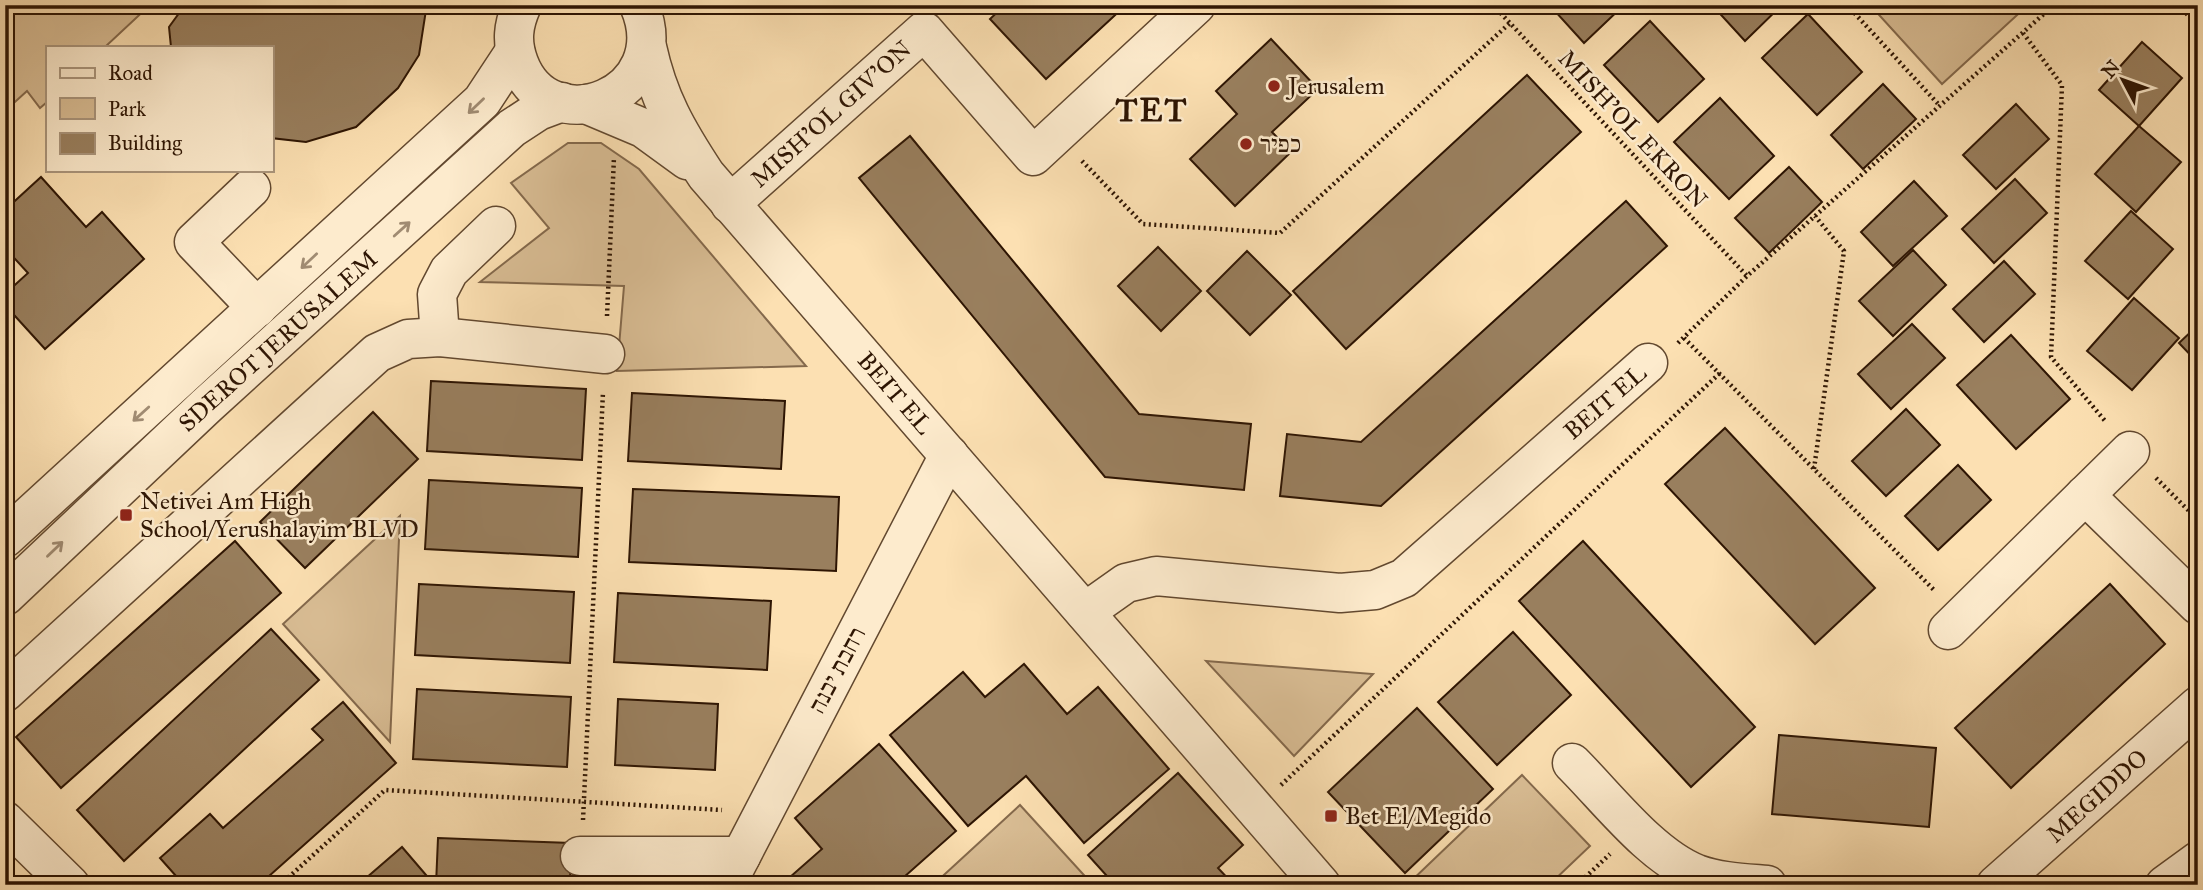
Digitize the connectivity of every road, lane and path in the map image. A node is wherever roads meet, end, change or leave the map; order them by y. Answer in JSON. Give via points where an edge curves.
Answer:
{"nodes":[{"id":1,"x":522,"y":5,"type":"edge"},
{"id":2,"x":1196,"y":5,"type":"edge"},
{"id":3,"x":1493,"y":5,"type":"edge"},
{"id":4,"x":1847,"y":5,"type":"edge"},
{"id":5,"x":2054,"y":5,"type":"edge"},
{"id":6,"x":2179,"y":5,"type":"edge"},
{"id":7,"x":648,"y":20,"type":"edge"},
{"id":8,"x":1510,"y":23,"type":"junction"},
{"id":9,"x":2198,"y":27,"type":"edge"},
{"id":10,"x":2023,"y":33,"type":"junction"},
{"id":11,"x":514,"y":51,"type":"junction"},
{"id":12,"x":2198,"y":90,"type":"edge"},
{"id":13,"x":1940,"y":106,"type":"junction"},
{"id":14,"x":588,"y":107,"type":"junction"},
{"id":15,"x":2198,"y":121,"type":"edge"},
{"id":16,"x":1057,"y":135,"type":"junction"},
{"id":17,"x":706,"y":175,"type":"junction"},
{"id":18,"x":251,"y":188,"type":"dead end"},
{"id":19,"x":730,"y":204,"type":"junction"},
{"id":20,"x":1815,"y":216,"type":"junction"},
{"id":21,"x":496,"y":226,"type":"dead end"},
{"id":22,"x":1747,"y":276,"type":"junction"},
{"id":23,"x":257,"y":308,"type":"junction"},
{"id":24,"x":440,"y":337,"type":"junction"},
{"id":25,"x":1684,"y":338,"type":"junction"},
{"id":26,"x":605,"y":354,"type":"junction"},
{"id":27,"x":1648,"y":363,"type":"joint"},
{"id":28,"x":1720,"y":373,"type":"junction"},
{"id":29,"x":2130,"y":451,"type":"junction"},
{"id":30,"x":949,"y":455,"type":"junction"},
{"id":31,"x":1814,"y":469,"type":"junction"},
{"id":32,"x":2085,"y":495,"type":"junction"},
{"id":33,"x":2198,"y":520,"type":"edge"},
{"id":34,"x":5,"y":538,"type":"edge"},
{"id":35,"x":5,"y":596,"type":"edge"},
{"id":36,"x":2198,"y":605,"type":"edge"},
{"id":37,"x":1085,"y":612,"type":"junction"},
{"id":38,"x":1954,"y":623,"type":"joint"},
{"id":39,"x":5,"y":692,"type":"edge"},
{"id":40,"x":2198,"y":706,"type":"edge"},
{"id":41,"x":1572,"y":764,"type":"dead end"},
{"id":42,"x":584,"y":802,"type":"junction"},
{"id":43,"x":1256,"y":809,"type":"junction"},
{"id":44,"x":762,"y":812,"type":"junction"},
{"id":45,"x":5,"y":821,"type":"edge"},
{"id":46,"x":580,"y":856,"type":"joint"},
{"id":47,"x":2198,"y":861,"type":"edge"},
{"id":48,"x":733,"y":870,"type":"edge"},
{"id":49,"x":70,"y":885,"type":"edge"},
{"id":50,"x":281,"y":885,"type":"edge"},
{"id":51,"x":1321,"y":885,"type":"edge"},
{"id":52,"x":1767,"y":885,"type":"edge"},
{"id":53,"x":1996,"y":885,"type":"edge"},
{"id":54,"x":2165,"y":885,"type":"edge"}],
"edges":[{"from":1,"to":11,"type":"street"},
{"from":2,"to":16,"type":"street","name":"MISH'OL GIV'ON"},
{"from":3,"to":8,"type":"path","name":"MISH'OL EKRON"},
{"from":4,"to":13,"type":"path"},
{"from":5,"to":10,"type":"path","name":"BEIT EL"},
{"from":6,"to":9,"type":"path"},
{"from":7,"to":14,"type":"street","name":"SDEROT JERUSALEM","via":[[640,69],[626,86]]},
{"from":7,"to":17,"type":"street","name":"BEIT EL","via":[[654,82],[671,122]]},
{"from":8,"to":16,"type":"path","via":[[1280,233],[1143,224]]},
{"from":8,"to":22,"type":"path","name":"MISH'OL EKRON"},
{"from":10,"to":13,"type":"path","name":"BEIT EL"},
{"from":10,"to":29,"type":"path","via":[[2062,85],[2051,357]]},
{"from":11,"to":14,"type":"street","name":"BEIT EL","via":[[531,83],[545,95]]},
{"from":11,"to":23,"type":"street","name":"SDEROT JERUSALEM","one_way":true,"via":[[482,101]]},
{"from":12,"to":15,"type":"path"},
{"from":13,"to":20,"type":"path","name":"BEIT EL"},
{"from":14,"to":17,"type":"street","name":"BEIT EL","via":[[643,128]]},
{"from":14,"to":26,"type":"path"},
{"from":35,"to":14,"type":"street","name":"SDEROT JERUSALEM","one_way":true,"via":[[512,128],[538,111]]},
{"from":16,"to":19,"type":"street","name":"MISH'OL GIV'ON","via":[[1033,156],[923,32]]},
{"from":17,"to":19,"type":"street","name":"BEIT EL"},
{"from":18,"to":23,"type":"street","via":[[194,242]]},
{"from":19,"to":30,"type":"street","name":"BEIT EL"},
{"from":20,"to":22,"type":"path","name":"BEIT EL"},
{"from":20,"to":31,"type":"path","via":[[1844,251]]},
{"from":21,"to":24,"type":"street","via":[[449,271],[437,293]]},
{"from":22,"to":25,"type":"path","name":"BEIT EL"},
{"from":23,"to":34,"type":"street","name":"SDEROT JERUSALEM","one_way":true},
{"from":24,"to":26,"type":"street"},
{"from":24,"to":39,"type":"street","via":[[408,339],[377,353]]},
{"from":25,"to":27,"type":"path","name":"BEIT EL"},
{"from":25,"to":28,"type":"path"},
{"from":26,"to":42,"type":"path"},
{"from":27,"to":37,"type":"street","name":"BEIT EL","via":[[1404,578],[1376,590],[1340,593],[1156,576],[1126,583]]},
{"from":28,"to":31,"type":"path"},
{"from":28,"to":43,"type":"path"},
{"from":29,"to":32,"type":"street"},
{"from":29,"to":33,"type":"path"},
{"from":30,"to":37,"type":"street","name":"BEIT EL"},
{"from":30,"to":44,"type":"street","name":"רחבת יבנה"},
{"from":31,"to":38,"type":"path"},
{"from":32,"to":36,"type":"street"},
{"from":32,"to":38,"type":"street"},
{"from":37,"to":43,"type":"street","name":"BEIT EL"},
{"from":40,"to":53,"type":"street","name":"MEGIDDO"},
{"from":41,"to":52,"type":"street","via":[[1667,858],[1698,874]]},
{"from":42,"to":44,"type":"path"},
{"from":42,"to":46,"type":"path"},
{"from":42,"to":50,"type":"path","via":[[386,790]]},
{"from":43,"to":51,"type":"street","name":"BEIT EL"},
{"from":44,"to":48,"type":"street","name":"רחבת יבנה"},
{"from":45,"to":49,"type":"street"},
{"from":46,"to":48,"type":"street"},
{"from":47,"to":54,"type":"street"}]}
